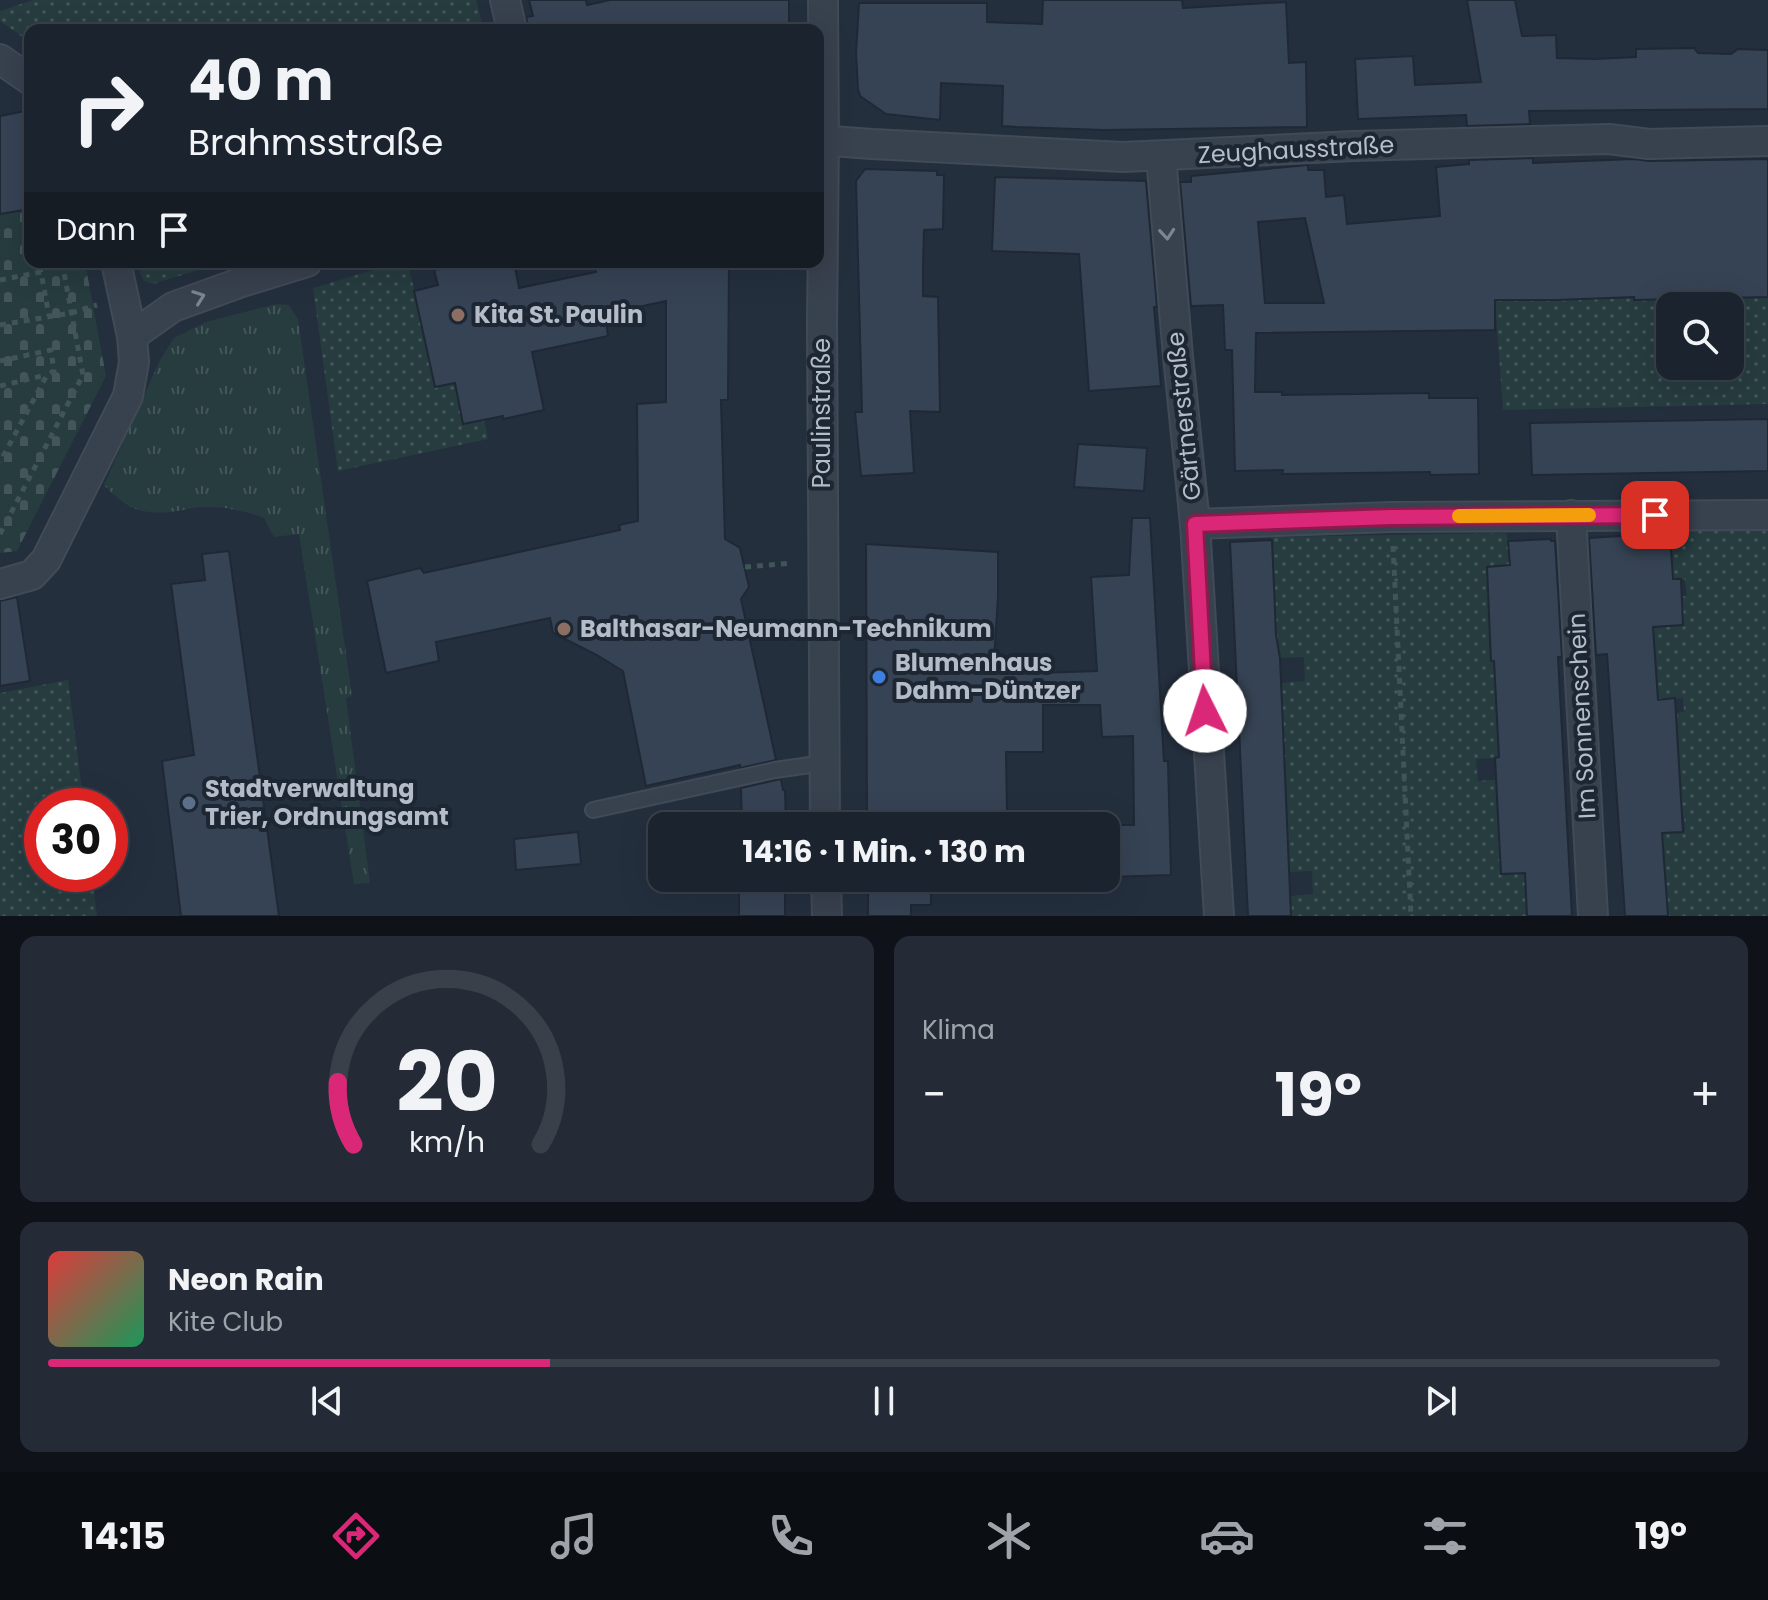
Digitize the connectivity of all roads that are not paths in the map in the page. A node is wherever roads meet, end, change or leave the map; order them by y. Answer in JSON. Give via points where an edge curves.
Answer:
{"nodes":[{"id":1,"x":505,"y":0,"type":"edge"},
{"id":2,"x":823,"y":0,"type":"edge"},
{"id":3,"x":511,"y":24,"type":"edge"},
{"id":4,"x":823,"y":24,"type":"edge"},
{"id":5,"x":0,"y":59,"type":"edge"},
{"id":6,"x":24,"y":76,"type":"edge"},
{"id":7,"x":824,"y":140,"type":"edge"},
{"id":8,"x":1768,"y":141,"type":"edge"},
{"id":9,"x":1161,"y":156,"type":"junction"},
{"id":10,"x":117,"y":268,"type":"edge"},
{"id":11,"x":288,"y":268,"type":"edge"},
{"id":12,"x":822,"y":268,"type":"edge"},
{"id":13,"x":132,"y":336,"type":"junction"},
{"id":14,"x":1571,"y":515,"type":"junction"},
{"id":15,"x":1768,"y":515,"type":"edge"},
{"id":16,"x":1195,"y":524,"type":"junction"},
{"id":17,"x":0,"y":584,"type":"edge"},
{"id":18,"x":824,"y":763,"type":"junction"},
{"id":19,"x":593,"y":810,"type":"dead end"},
{"id":20,"x":825,"y":812,"type":"edge"},
{"id":21,"x":826,"y":892,"type":"edge"},
{"id":22,"x":827,"y":916,"type":"edge"},
{"id":23,"x":1219,"y":916,"type":"edge"},
{"id":24,"x":1593,"y":916,"type":"edge"}],
"edges":[{"from":1,"to":3,"type":"street"},
{"from":2,"to":4,"type":"street","name":"Paulinstraße"},
{"from":5,"to":6,"type":"street"},
{"from":7,"to":9,"type":"street","name":"Zeughausstraße"},
{"from":8,"to":9,"type":"street","name":"Zeughausstraße","via":[[1649,144],[1609,139]]},
{"from":9,"to":16,"type":"street","name":"Gärtnerstraße","one_way":true},
{"from":10,"to":13,"type":"street"},
{"from":13,"to":11,"type":"street","one_way":true,"via":[[173,307]]},
{"from":12,"to":18,"type":"street","name":"Paulinstraße"},
{"from":13,"to":17,"type":"street","via":[[128,396],[46,560],[32,575]]},
{"from":14,"to":15,"type":"street"},
{"from":14,"to":16,"type":"street"},
{"from":14,"to":24,"type":"street","name":"Im Sonnenschein"},
{"from":16,"to":23,"type":"street","name":"Gärtnerstraße"},
{"from":18,"to":19,"type":"lane"},
{"from":18,"to":20,"type":"street","name":"Paulinstraße"},
{"from":21,"to":22,"type":"street"}]}
